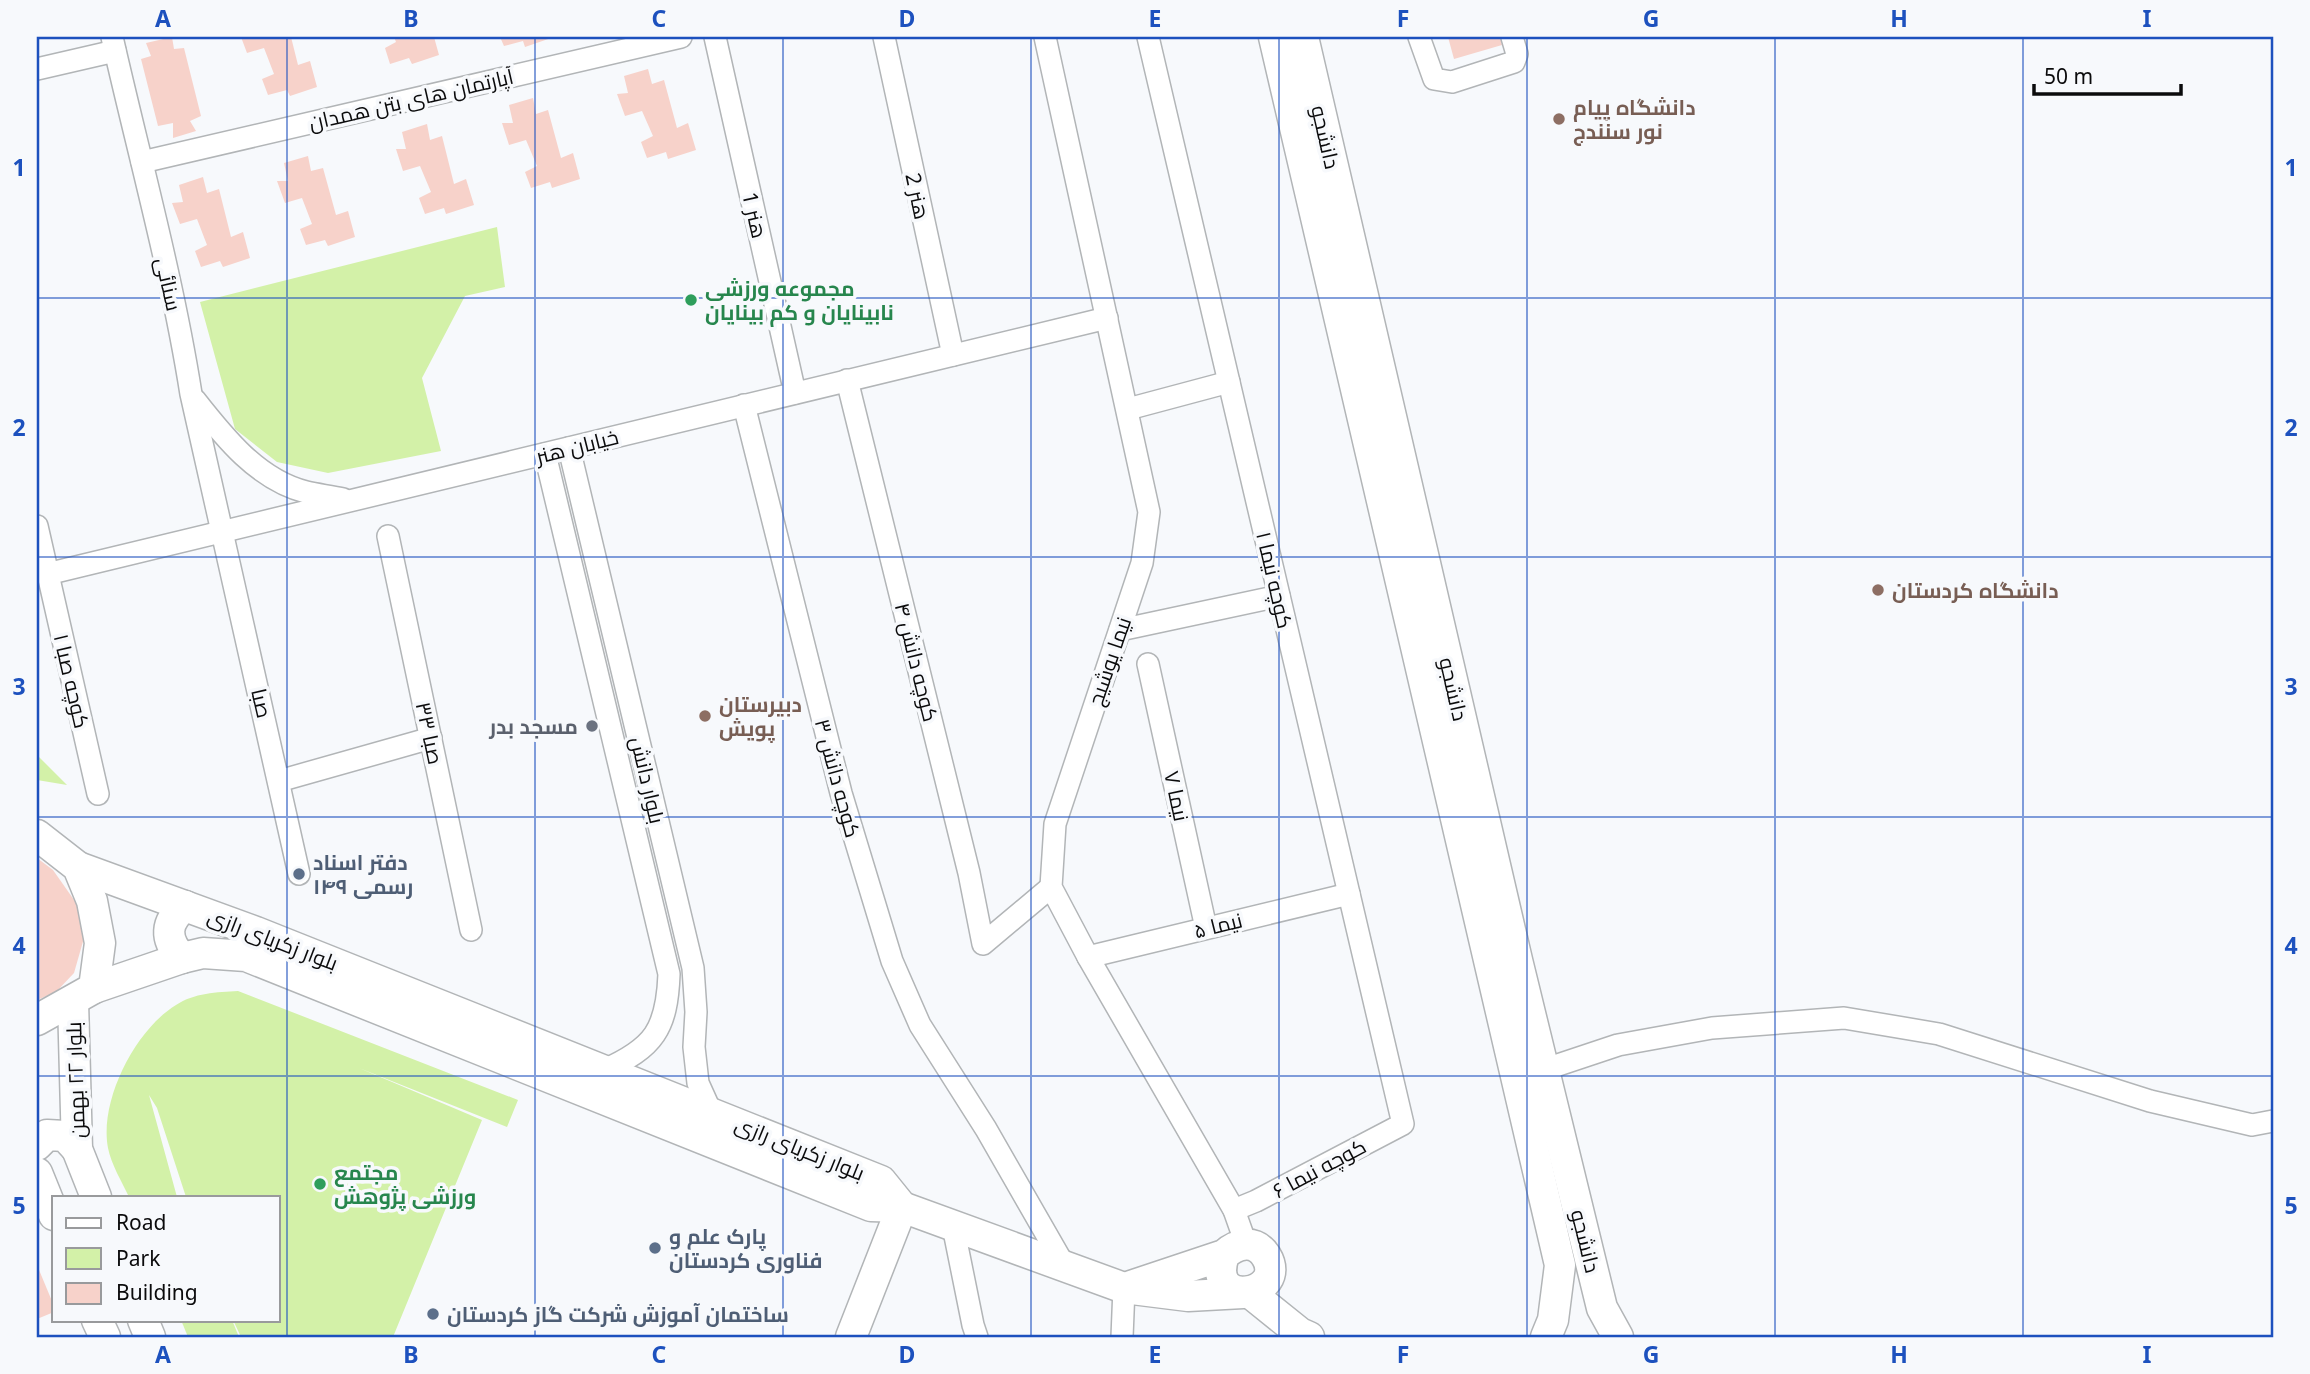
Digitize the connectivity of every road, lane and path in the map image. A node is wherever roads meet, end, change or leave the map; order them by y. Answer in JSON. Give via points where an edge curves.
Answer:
{"nodes":[{"id":1,"x":681,"y":37,"type":"edge"},
{"id":2,"x":715,"y":37,"type":"edge"},
{"id":3,"x":884,"y":37,"type":"edge"},
{"id":4,"x":1045,"y":37,"type":"edge"},
{"id":5,"x":1148,"y":37,"type":"edge"},
{"id":6,"x":1274,"y":37,"type":"edge"},
{"id":7,"x":1303,"y":37,"type":"edge"},
{"id":8,"x":1419,"y":37,"type":"edge"},
{"id":9,"x":1512,"y":37,"type":"edge"},
{"id":10,"x":114,"y":44,"type":"edge"},
{"id":11,"x":37,"y":69,"type":"edge"},
{"id":12,"x":142,"y":162,"type":"junction"},
{"id":13,"x":1107,"y":318,"type":"junction"},
{"id":14,"x":953,"y":355,"type":"junction"},
{"id":15,"x":847,"y":380,"type":"junction"},
{"id":16,"x":1229,"y":382,"type":"junction"},
{"id":17,"x":795,"y":393,"type":"junction"},
{"id":18,"x":191,"y":394,"type":"junction"},
{"id":19,"x":744,"y":405,"type":"junction"},
{"id":20,"x":1128,"y":409,"type":"junction"},
{"id":21,"x":569,"y":448,"type":"junction"},
{"id":22,"x":545,"y":454,"type":"junction"},
{"id":23,"x":352,"y":500,"type":"junction"},
{"id":24,"x":37,"y":526,"type":"edge"},
{"id":25,"x":223,"y":532,"type":"junction"},
{"id":26,"x":388,"y":536,"type":"dead end"},
{"id":27,"x":47,"y":574,"type":"junction"},
{"id":28,"x":1279,"y":596,"type":"junction"},
{"id":29,"x":1120,"y":630,"type":"junction"},
{"id":30,"x":1148,"y":664,"type":"dead end"},
{"id":31,"x":431,"y":738,"type":"junction"},
{"id":32,"x":279,"y":781,"type":"junction"},
{"id":33,"x":98,"y":794,"type":"dead end"},
{"id":34,"x":37,"y":835,"type":"edge"},
{"id":35,"x":78,"y":867,"type":"junction"},
{"id":36,"x":299,"y":874,"type":"dead end"},
{"id":37,"x":1051,"y":887,"type":"junction"},
{"id":38,"x":1349,"y":894,"type":"junction"},
{"id":39,"x":185,"y":906,"type":"junction"},
{"id":40,"x":1206,"y":928,"type":"junction"},
{"id":41,"x":471,"y":930,"type":"dead end"},
{"id":42,"x":1088,"y":957,"type":"junction"},
{"id":43,"x":182,"y":958,"type":"junction"},
{"id":44,"x":693,"y":968,"type":"junction"},
{"id":45,"x":668,"y":974,"type":"junction"},
{"id":46,"x":83,"y":995,"type":"junction"},
{"id":47,"x":37,"y":1020,"type":"edge"},
{"id":48,"x":604,"y":1070,"type":"junction"},
{"id":49,"x":1544,"y":1070,"type":"junction"},
{"id":50,"x":712,"y":1114,"type":"junction"},
{"id":51,"x":2273,"y":1121,"type":"edge"},
{"id":52,"x":1403,"y":1124,"type":"joint"},
{"id":53,"x":37,"y":1145,"type":"edge"},
{"id":54,"x":77,"y":1149,"type":"junction"},
{"id":55,"x":37,"y":1173,"type":"edge"},
{"id":56,"x":96,"y":1196,"type":"edge"},
{"id":57,"x":902,"y":1208,"type":"junction"},
{"id":58,"x":52,"y":1210,"type":"edge"},
{"id":59,"x":1234,"y":1210,"type":"junction"},
{"id":60,"x":953,"y":1226,"type":"junction"},
{"id":61,"x":1235,"y":1249,"type":"junction"},
{"id":62,"x":1064,"y":1265,"type":"junction"},
{"id":63,"x":1269,"y":1270,"type":"junction"},
{"id":64,"x":1124,"y":1288,"type":"junction"},
{"id":65,"x":1246,"y":1293,"type":"junction"},
{"id":66,"x":1303,"y":1336,"type":"edge"},
{"id":67,"x":851,"y":1337,"type":"edge"},
{"id":68,"x":977,"y":1337,"type":"edge"},
{"id":69,"x":1122,"y":1337,"type":"edge"},
{"id":70,"x":1546,"y":1337,"type":"edge"},
{"id":71,"x":1618,"y":1337,"type":"edge"}],
"edges":[{"from":1,"to":12,"type":"street","name":"آپارتمان های بتن همدان"},
{"from":2,"to":17,"type":"street","name":"هنر 1"},
{"from":3,"to":14,"type":"street","name":"هنر 2"},
{"from":4,"to":13,"type":"street","name":"نیما یوشیج"},
{"from":5,"to":16,"type":"street","name":"کوچه نیما ۱"},
{"from":6,"to":70,"type":"street","name":"دانشجو","via":[[1560,1265]]},
{"from":7,"to":49,"type":"street","name":"دانشجو"},
{"from":8,"to":9,"type":"street","via":[[1434,79],[1452,82],[1514,62],[1517,54]]},
{"from":10,"to":11,"type":"street"},
{"from":10,"to":12,"type":"street","name":"سنائی"},
{"from":12,"to":18,"type":"street","name":"سنائی"},
{"from":13,"to":14,"type":"street","name":"خیابان هنر"},
{"from":13,"to":20,"type":"street","name":"نیما یوشیج"},
{"from":14,"to":15,"type":"street","name":"خیابان هنر"},
{"from":15,"to":17,"type":"street","name":"خیابان هنر"},
{"from":15,"to":37,"type":"street","name":"کوچه دانش ۴","via":[[983,944]]},
{"from":16,"to":20,"type":"street"},
{"from":16,"to":28,"type":"street","name":"کوچه نیما ۱"},
{"from":17,"to":19,"type":"street","name":"خیابان هنر"},
{"from":18,"to":23,"type":"street","via":[[222,435],[259,470],[303,491]]},
{"from":18,"to":25,"type":"street","name":"سنائی"},
{"from":19,"to":21,"type":"street","name":"خیابان هنر"},
{"from":19,"to":62,"type":"street","name":"کوچه دانش ۳","via":[[841,793],[892,961],[920,1025]]},
{"from":20,"to":29,"type":"street","name":"نیما یوشیج","via":[[1149,512],[1142,564]]},
{"from":21,"to":22,"type":"street","name":"خیابان هنر"},
{"from":21,"to":44,"type":"street","name":"بلوار دانش"},
{"from":22,"to":23,"type":"street","name":"خیابان هنر"},
{"from":22,"to":45,"type":"street","name":"بلوار دانش"},
{"from":23,"to":25,"type":"street","name":"خیابان هنر"},
{"from":24,"to":27,"type":"street","name":"کوچه صبا ۱"},
{"from":25,"to":27,"type":"street","name":"خیابان هنر"},
{"from":25,"to":32,"type":"street","name":"صبا"},
{"from":26,"to":31,"type":"street","name":"۳۳ صبا"},
{"from":27,"to":33,"type":"street","name":"کوچه صبا ۱"},
{"from":28,"to":29,"type":"street"},
{"from":28,"to":38,"type":"street","name":"کوچه نیما ۱"},
{"from":29,"to":37,"type":"street","name":"نیما یوشیج","via":[[1055,824]]},
{"from":30,"to":40,"type":"street","name":"نیما ۷"},
{"from":31,"to":32,"type":"street"},
{"from":31,"to":41,"type":"street","name":"۳۳ صبا"},
{"from":32,"to":36,"type":"street","name":"صبا"},
{"from":34,"to":35,"type":"street"},
{"from":35,"to":39,"type":"street","name":"بلوار زکریای رازی"},
{"from":35,"to":46,"type":"street","name":"بلوار ۲۲ بهمن","via":[[92,901],[100,943]]},
{"from":37,"to":42,"type":"street"},
{"from":38,"to":40,"type":"street","name":"نیما ۵"},
{"from":38,"to":52,"type":"street","name":"کوچه نیما ۱"},
{"from":39,"to":43,"type":"street","via":[[175,914],[169,937]]},
{"from":39,"to":48,"type":"street","name":"بلوار زکریای رازی"},
{"from":40,"to":42,"type":"street","name":"نیما ۵"},
{"from":42,"to":59,"type":"street"},
{"from":43,"to":46,"type":"street","name":"بلوار زکریای رازی"},
{"from":43,"to":57,"type":"street","name":"بلوار زکریای رازی","via":[[203,953],[246,956],[871,1206]]},
{"from":44,"to":45,"type":"street"},
{"from":44,"to":50,"type":"street","name":"بلوار دانش","via":[[698,1083]]},
{"from":45,"to":48,"type":"street","name":"بلوار دانش","via":[[667,1006],[655,1035],[633,1057]]},
{"from":46,"to":47,"type":"street","name":"بلوار زکریای رازی"},
{"from":46,"to":54,"type":"street","name":"بلوار ۲۲ بهمن"},
{"from":48,"to":50,"type":"street","name":"بلوار زکریای رازی"},
{"from":49,"to":51,"type":"street","via":[[1618,1045],[1712,1028],[1844,1018],[1939,1034],[2150,1101],[2252,1125]]},
{"from":49,"to":71,"type":"street","name":"دانشجو","via":[[1602,1308]]},
{"from":50,"to":57,"type":"street","name":"بلوار زکریای رازی","via":[[881,1181]]},
{"from":52,"to":59,"type":"street","name":"کوچه نیما ۶"},
{"from":53,"to":54,"type":"street","via":[[47,1135],[65,1136]]},
{"from":54,"to":56,"type":"street","name":"بلوار ۲۲ بهمن"},
{"from":55,"to":58,"type":"street"},
{"from":57,"to":60,"type":"street"},
{"from":57,"to":67,"type":"street"},
{"from":59,"to":61,"type":"street"},
{"from":60,"to":62,"type":"street"},
{"from":60,"to":68,"type":"street"},
{"from":61,"to":63,"type":"street","via":[[1258,1248],[1267,1257]]},
{"from":61,"to":64,"type":"street"},
{"from":61,"to":65,"type":"street","via":[[1220,1267],[1231,1289]]},
{"from":62,"to":64,"type":"street"},
{"from":63,"to":65,"type":"street","via":[[1256,1291]]},
{"from":63,"to":66,"type":"street"},
{"from":64,"to":65,"type":"street","via":[[1188,1296]]},
{"from":64,"to":69,"type":"street"},
{"from":65,"to":66,"type":"street"}]}
